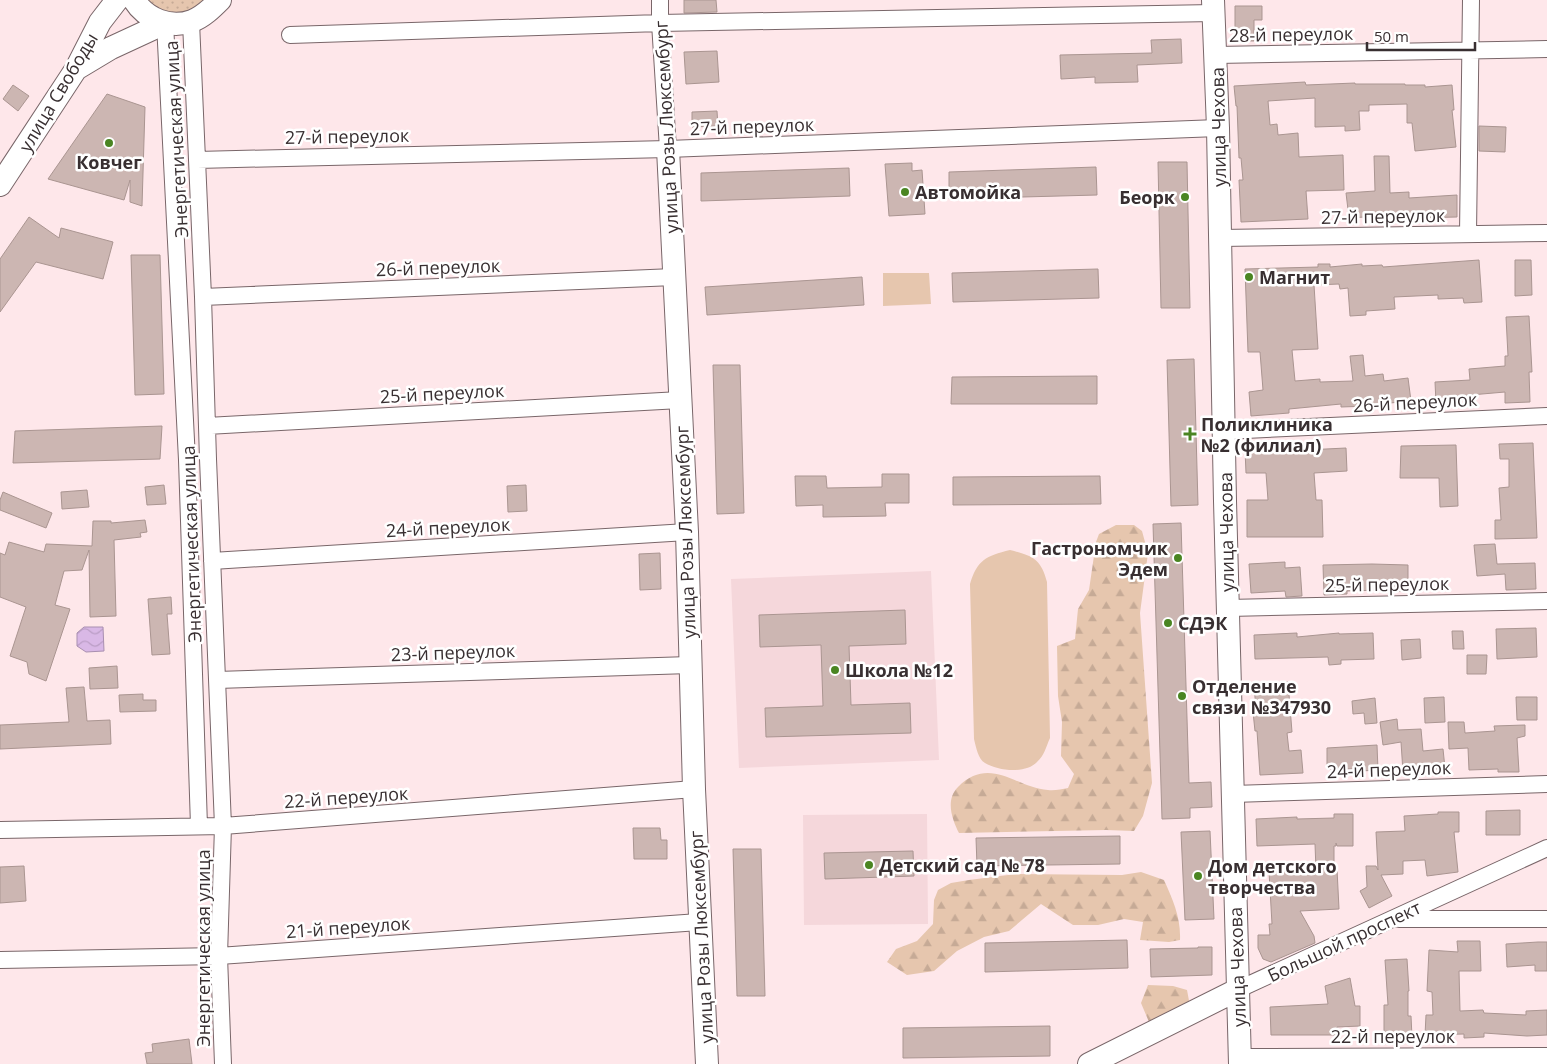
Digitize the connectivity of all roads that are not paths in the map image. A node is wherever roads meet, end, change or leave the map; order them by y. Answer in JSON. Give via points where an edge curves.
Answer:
{"nodes":[{"id":1,"x":117,"y":0,"type":"edge"},
{"id":2,"x":134,"y":0,"type":"edge"},
{"id":3,"x":660,"y":0,"type":"edge"},
{"id":4,"x":1471,"y":0,"type":"edge"},
{"id":5,"x":1213,"y":7,"type":"edge"},
{"id":6,"x":209,"y":8,"type":"edge"},
{"id":7,"x":165,"y":23,"type":"junction"},
{"id":8,"x":660,"y":23,"type":"junction"},
{"id":9,"x":290,"y":35,"type":"dead end"},
{"id":10,"x":1547,"y":49,"type":"edge"},
{"id":11,"x":1470,"y":50,"type":"junction"},
{"id":12,"x":1216,"y":55,"type":"junction"},
{"id":13,"x":76,"y":68,"type":"junction"},
{"id":14,"x":1218,"y":128,"type":"junction"},
{"id":15,"x":668,"y":149,"type":"junction"},
{"id":16,"x":197,"y":160,"type":"junction"},
{"id":17,"x":0,"y":185,"type":"edge"},
{"id":18,"x":1547,"y":233,"type":"edge"},
{"id":19,"x":1468,"y":234,"type":"junction"},
{"id":20,"x":1220,"y":238,"type":"junction"},
{"id":21,"x":674,"y":277,"type":"junction"},
{"id":22,"x":203,"y":296,"type":"junction"},
{"id":23,"x":680,"y":400,"type":"junction"},
{"id":24,"x":1547,"y":416,"type":"edge"},
{"id":25,"x":207,"y":426,"type":"junction"},
{"id":26,"x":1224,"y":431,"type":"junction"},
{"id":27,"x":210,"y":523,"type":"junction"},
{"id":28,"x":189,"y":524,"type":"junction"},
{"id":29,"x":687,"y":532,"type":"junction"},
{"id":30,"x":212,"y":561,"type":"junction"},
{"id":31,"x":1547,"y":601,"type":"edge"},
{"id":32,"x":1228,"y":608,"type":"junction"},
{"id":33,"x":690,"y":665,"type":"junction"},
{"id":34,"x":217,"y":680,"type":"junction"},
{"id":35,"x":1547,"y":784,"type":"edge"},
{"id":36,"x":694,"y":789,"type":"junction"},
{"id":37,"x":1233,"y":794,"type":"junction"},
{"id":38,"x":199,"y":826,"type":"junction"},
{"id":39,"x":223,"y":826,"type":"junction"},
{"id":40,"x":0,"y":830,"type":"edge"},
{"id":41,"x":1547,"y":848,"type":"edge"},
{"id":42,"x":1393,"y":919,"type":"junction"},
{"id":43,"x":1547,"y":919,"type":"edge"},
{"id":44,"x":699,"y":922,"type":"junction"},
{"id":45,"x":219,"y":956,"type":"junction"},
{"id":46,"x":0,"y":960,"type":"edge"},
{"id":47,"x":1237,"y":990,"type":"junction"},
{"id":48,"x":1547,"y":1056,"type":"edge"},
{"id":49,"x":1240,"y":1060,"type":"edge"},
{"id":50,"x":223,"y":1064,"type":"edge"},
{"id":51,"x":707,"y":1064,"type":"edge"},
{"id":52,"x":1089,"y":1064,"type":"edge"}],
"edges":[{"from":1,"to":13,"type":"main road","name":"улица Свободы","via":[[100,22]]},
{"from":2,"to":7,"type":"main road","via":[[148,15]]},
{"from":3,"to":8,"type":"street","name":"улица Розы Люксембург"},
{"from":4,"to":11,"type":"street"},
{"from":5,"to":8,"type":"street","name":"28-й переулок"},
{"from":5,"to":12,"type":"main road","name":"улица Чехова"},
{"from":6,"to":7,"type":"main road"},
{"from":6,"to":16,"type":"street","name":"Энергетическая улица"},
{"from":7,"to":13,"type":"main road"},
{"from":7,"to":28,"type":"street"},
{"from":8,"to":9,"type":"street","name":"28-й переулок"},
{"from":8,"to":15,"type":"street","name":"улица Розы Люксембург"},
{"from":10,"to":11,"type":"street","name":"28-й переулок"},
{"from":11,"to":12,"type":"street","name":"28-й переулок"},
{"from":11,"to":19,"type":"street"},
{"from":12,"to":14,"type":"main road","name":"улица Чехова"},
{"from":13,"to":17,"type":"main road","name":"улица Свободы"},
{"from":14,"to":15,"type":"street","name":"27-й переулок"},
{"from":14,"to":20,"type":"main road","name":"улица Чехова"},
{"from":15,"to":16,"type":"street","name":"27-й переулок"},
{"from":15,"to":21,"type":"main road","name":"улица Розы Люксембург"},
{"from":16,"to":22,"type":"street","name":"Энергетическая улица"},
{"from":18,"to":19,"type":"street","name":"27-й переулок"},
{"from":19,"to":20,"type":"street","name":"27-й переулок"},
{"from":20,"to":26,"type":"main road","name":"улица Чехова"},
{"from":21,"to":22,"type":"street","name":"26-й переулок"},
{"from":21,"to":23,"type":"main road","name":"улица Розы Люксембург"},
{"from":22,"to":25,"type":"street","name":"Энергетическая улица"},
{"from":23,"to":25,"type":"street","name":"25-й переулок"},
{"from":23,"to":29,"type":"main road","name":"улица Розы Люксембург"},
{"from":24,"to":26,"type":"street","name":"26-й переулок"},
{"from":25,"to":27,"type":"street","name":"Энергетическая улица"},
{"from":26,"to":32,"type":"main road","name":"улица Чехова"},
{"from":27,"to":28,"type":"street"},
{"from":27,"to":30,"type":"street","name":"Энергетическая улица"},
{"from":28,"to":38,"type":"street"},
{"from":29,"to":30,"type":"street","name":"24-й переулок"},
{"from":29,"to":33,"type":"main road","name":"улица Розы Люксембург"},
{"from":30,"to":34,"type":"street","name":"Энергетическая улица"},
{"from":31,"to":32,"type":"street","name":"25-й переулок"},
{"from":32,"to":37,"type":"main road","name":"улица Чехова"},
{"from":33,"to":34,"type":"street","name":"23-й переулок"},
{"from":33,"to":36,"type":"main road","name":"улица Розы Люксембург"},
{"from":34,"to":39,"type":"street","name":"Энергетическая улица"},
{"from":35,"to":37,"type":"street","name":"24-й переулок"},
{"from":36,"to":39,"type":"street","name":"22-й переулок"},
{"from":36,"to":44,"type":"main road","name":"улица Розы Люксембург"},
{"from":37,"to":47,"type":"main road","name":"улица Чехова"},
{"from":38,"to":39,"type":"street","name":"22-й переулок"},
{"from":38,"to":40,"type":"street","name":"22-й переулок"},
{"from":39,"to":45,"type":"street","name":"Энергетическая улица"},
{"from":41,"to":42,"type":"street","name":"Большой проспект"},
{"from":42,"to":43,"type":"street"},
{"from":42,"to":47,"type":"street","name":"Большой проспект"},
{"from":44,"to":45,"type":"street","name":"21-й переулок"},
{"from":44,"to":51,"type":"main road","name":"улица Розы Люксембург"},
{"from":45,"to":46,"type":"street","name":"21-й переулок"},
{"from":45,"to":50,"type":"street","name":"Энергетическая улица"},
{"from":47,"to":49,"type":"main road","name":"улица Чехова"},
{"from":47,"to":52,"type":"main road","name":"Большой проспект"},
{"from":48,"to":49,"type":"street","name":"22-й переулок"}]}
